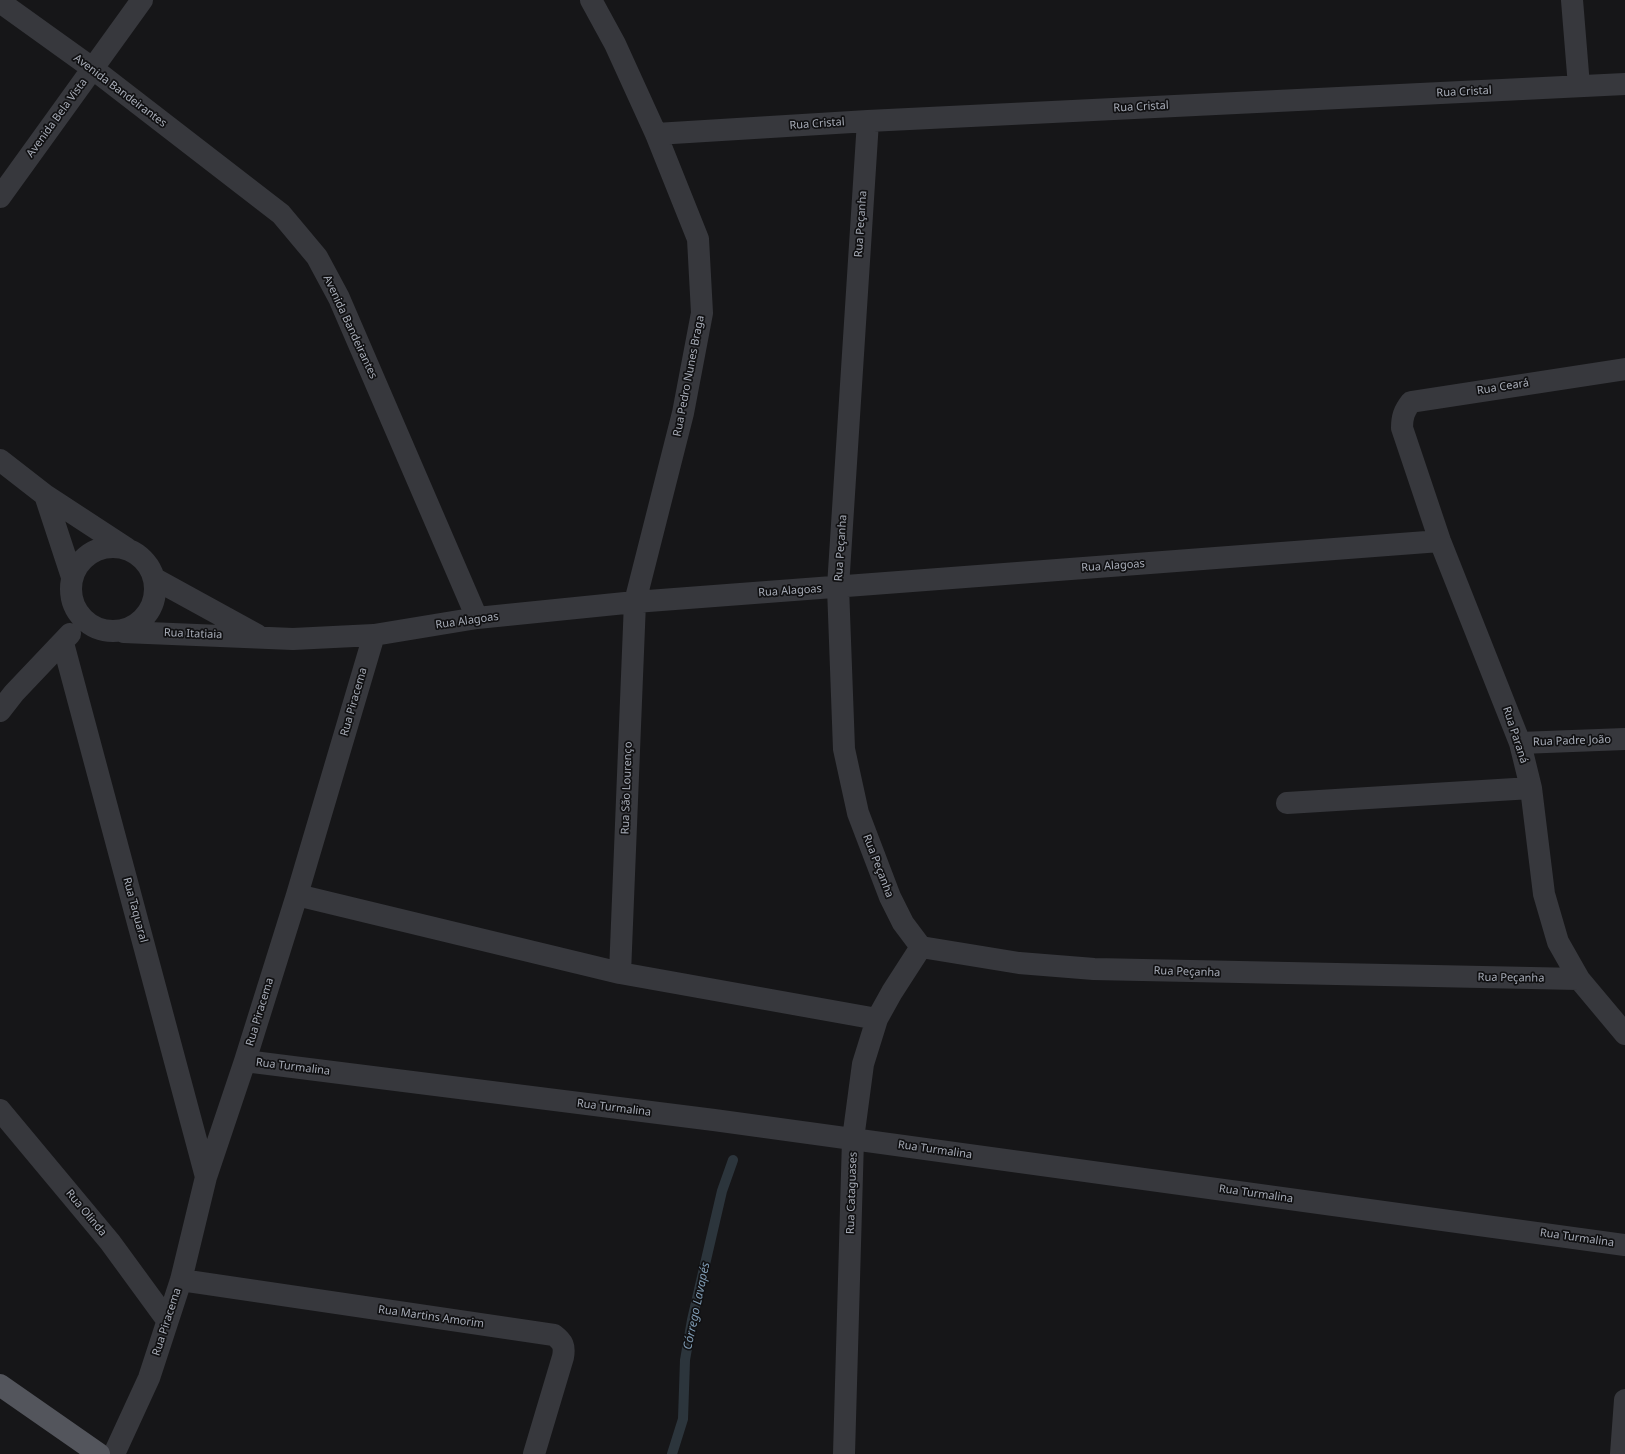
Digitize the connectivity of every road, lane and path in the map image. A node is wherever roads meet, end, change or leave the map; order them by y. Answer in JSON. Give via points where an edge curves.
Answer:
{"nodes":[{"id":1,"x":142,"y":0,"type":"edge"},
{"id":2,"x":591,"y":0,"type":"edge"},
{"id":3,"x":1572,"y":0,"type":"edge"},
{"id":4,"x":0,"y":2,"type":"edge"},
{"id":5,"x":92,"y":68,"type":"junction"},
{"id":6,"x":1625,"y":84,"type":"edge"},
{"id":7,"x":1579,"y":86,"type":"junction"},
{"id":8,"x":868,"y":120,"type":"junction"},
{"id":9,"x":656,"y":134,"type":"junction"},
{"id":10,"x":0,"y":197,"type":"edge"},
{"id":11,"x":1625,"y":368,"type":"edge"},
{"id":12,"x":1402,"y":428,"type":"joint"},
{"id":13,"x":0,"y":460,"type":"edge"},
{"id":14,"x":45,"y":495,"type":"junction"},
{"id":15,"x":1440,"y":541,"type":"junction"},
{"id":16,"x":126,"y":548,"type":"junction"},
{"id":17,"x":72,"y":577,"type":"junction"},
{"id":18,"x":156,"y":579,"type":"junction"},
{"id":19,"x":838,"y":587,"type":"junction"},
{"id":20,"x":635,"y":602,"type":"junction"},
{"id":21,"x":477,"y":618,"type":"junction"},
{"id":22,"x":82,"y":619,"type":"junction"},
{"id":23,"x":124,"y":632,"type":"junction"},
{"id":24,"x":374,"y":635,"type":"junction"},
{"id":25,"x":262,"y":637,"type":"junction"},
{"id":26,"x":64,"y":643,"type":"junction"},
{"id":27,"x":0,"y":711,"type":"edge"},
{"id":28,"x":1625,"y":739,"type":"edge"},
{"id":29,"x":1520,"y":743,"type":"junction"},
{"id":30,"x":1530,"y":788,"type":"junction"},
{"id":31,"x":1287,"y":803,"type":"dead end"},
{"id":32,"x":297,"y":895,"type":"junction"},
{"id":33,"x":921,"y":947,"type":"junction"},
{"id":34,"x":620,"y":973,"type":"junction"},
{"id":35,"x":1579,"y":979,"type":"junction"},
{"id":36,"x":877,"y":1019,"type":"junction"},
{"id":37,"x":1625,"y":1034,"type":"edge"},
{"id":38,"x":245,"y":1061,"type":"junction"},
{"id":39,"x":0,"y":1110,"type":"edge"},
{"id":40,"x":853,"y":1139,"type":"junction"},
{"id":41,"x":206,"y":1177,"type":"junction"},
{"id":42,"x":1625,"y":1245,"type":"edge"},
{"id":43,"x":181,"y":1280,"type":"junction"},
{"id":44,"x":167,"y":1320,"type":"junction"},
{"id":45,"x":0,"y":1385,"type":"edge"},
{"id":46,"x":1625,"y":1400,"type":"edge"},
{"id":47,"x":99,"y":1454,"type":"edge"},
{"id":48,"x":114,"y":1454,"type":"edge"},
{"id":49,"x":534,"y":1454,"type":"edge"},
{"id":50,"x":844,"y":1454,"type":"edge"},
{"id":51,"x":1621,"y":1454,"type":"edge"}],
"edges":[{"from":1,"to":5,"type":"street","name":"Avenida Bela Vista"},
{"from":2,"to":9,"type":"street","name":"Rua Pedro Nunes Braga","via":[[615,44]]},
{"from":3,"to":7,"type":"street"},
{"from":4,"to":5,"type":"street","name":"Avenida Bandeirantes"},
{"from":5,"to":10,"type":"street","name":"Avenida Bela Vista"},
{"from":5,"to":21,"type":"street","name":"Avenida Bandeirantes","via":[[281,214],[317,257],[340,298]]},
{"from":6,"to":7,"type":"street","name":"Rua Cristal"},
{"from":7,"to":8,"type":"street","name":"Rua Cristal"},
{"from":8,"to":9,"type":"street","name":"Rua Cristal"},
{"from":8,"to":19,"type":"street","name":"Rua Peçanha"},
{"from":9,"to":20,"type":"street","name":"Rua Pedro Nunes Braga","via":[[698,239],[702,313],[683,413]]},
{"from":11,"to":12,"type":"street","name":"Rua Ceará","via":[[1411,402],[1404,410]]},
{"from":12,"to":15,"type":"street","name":"Rua Paraná"},
{"from":13,"to":14,"type":"street"},
{"from":14,"to":16,"type":"street"},
{"from":14,"to":17,"type":"street"},
{"from":15,"to":19,"type":"street","name":"Rua Alagoas"},
{"from":15,"to":29,"type":"street","name":"Rua Paraná"},
{"from":16,"to":17,"type":"street","via":[[104,547],[84,558]]},
{"from":16,"to":18,"type":"street","via":[[145,560]]},
{"from":17,"to":22,"type":"street","via":[[72,600]]},
{"from":18,"to":23,"type":"street","via":[[155,602],[143,621]]},
{"from":18,"to":25,"type":"street","name":"Rua Alagoas"},
{"from":19,"to":20,"type":"street","name":"Rua Alagoas"},
{"from":19,"to":33,"type":"street","name":"Rua Peçanha","via":[[844,749],[858,813],[890,897],[903,923]]},
{"from":20,"to":21,"type":"street","name":"Rua Alagoas"},
{"from":20,"to":34,"type":"street","name":"Rua São Lourenço"},
{"from":21,"to":24,"type":"street","name":"Rua Alagoas"},
{"from":22,"to":23,"type":"street","via":[[101,630]]},
{"from":22,"to":26,"type":"street"},
{"from":23,"to":25,"type":"street","name":"Rua Itatiaia"},
{"from":24,"to":25,"type":"street","name":"Rua Alagoas","via":[[293,639]]},
{"from":24,"to":32,"type":"street","name":"Rua Piracema"},
{"from":26,"to":27,"type":"street","via":[[14,693]]},
{"from":26,"to":41,"type":"street","name":"Rua Taquaral"},
{"from":28,"to":29,"type":"street","name":"Rua Padre João"},
{"from":29,"to":30,"type":"street","name":"Rua Paraná"},
{"from":30,"to":31,"type":"street"},
{"from":30,"to":35,"type":"street","name":"Rua Paraná","via":[[1544,894],[1558,942]]},
{"from":32,"to":34,"type":"street"},
{"from":32,"to":38,"type":"street","name":"Rua Piracema"},
{"from":33,"to":35,"type":"street","name":"Rua Peçanha","via":[[1019,963],[1094,969]]},
{"from":33,"to":36,"type":"street","name":"Rua Cataguases"},
{"from":34,"to":36,"type":"street"},
{"from":35,"to":37,"type":"street","name":"Rua Paraná"},
{"from":36,"to":40,"type":"street","name":"Rua Cataguases","via":[[863,1064]]},
{"from":38,"to":40,"type":"street","name":"Rua Turmalina"},
{"from":38,"to":41,"type":"street","name":"Rua Piracema"},
{"from":39,"to":44,"type":"street","name":"Rua Olinda","via":[[110,1242]]},
{"from":40,"to":42,"type":"street","name":"Rua Turmalina"},
{"from":40,"to":50,"type":"street","name":"Rua Cataguases"},
{"from":41,"to":43,"type":"street","name":"Rua Piracema"},
{"from":43,"to":44,"type":"street","name":"Rua Piracema"},
{"from":43,"to":49,"type":"street","name":"Rua Martins Amorim","via":[[554,1335],[562,1340],[565,1347]]},
{"from":44,"to":48,"type":"street","name":"Rua Piracema","via":[[149,1378]]},
{"from":45,"to":47,"type":"main road"},
{"from":46,"to":51,"type":"street"}]}
